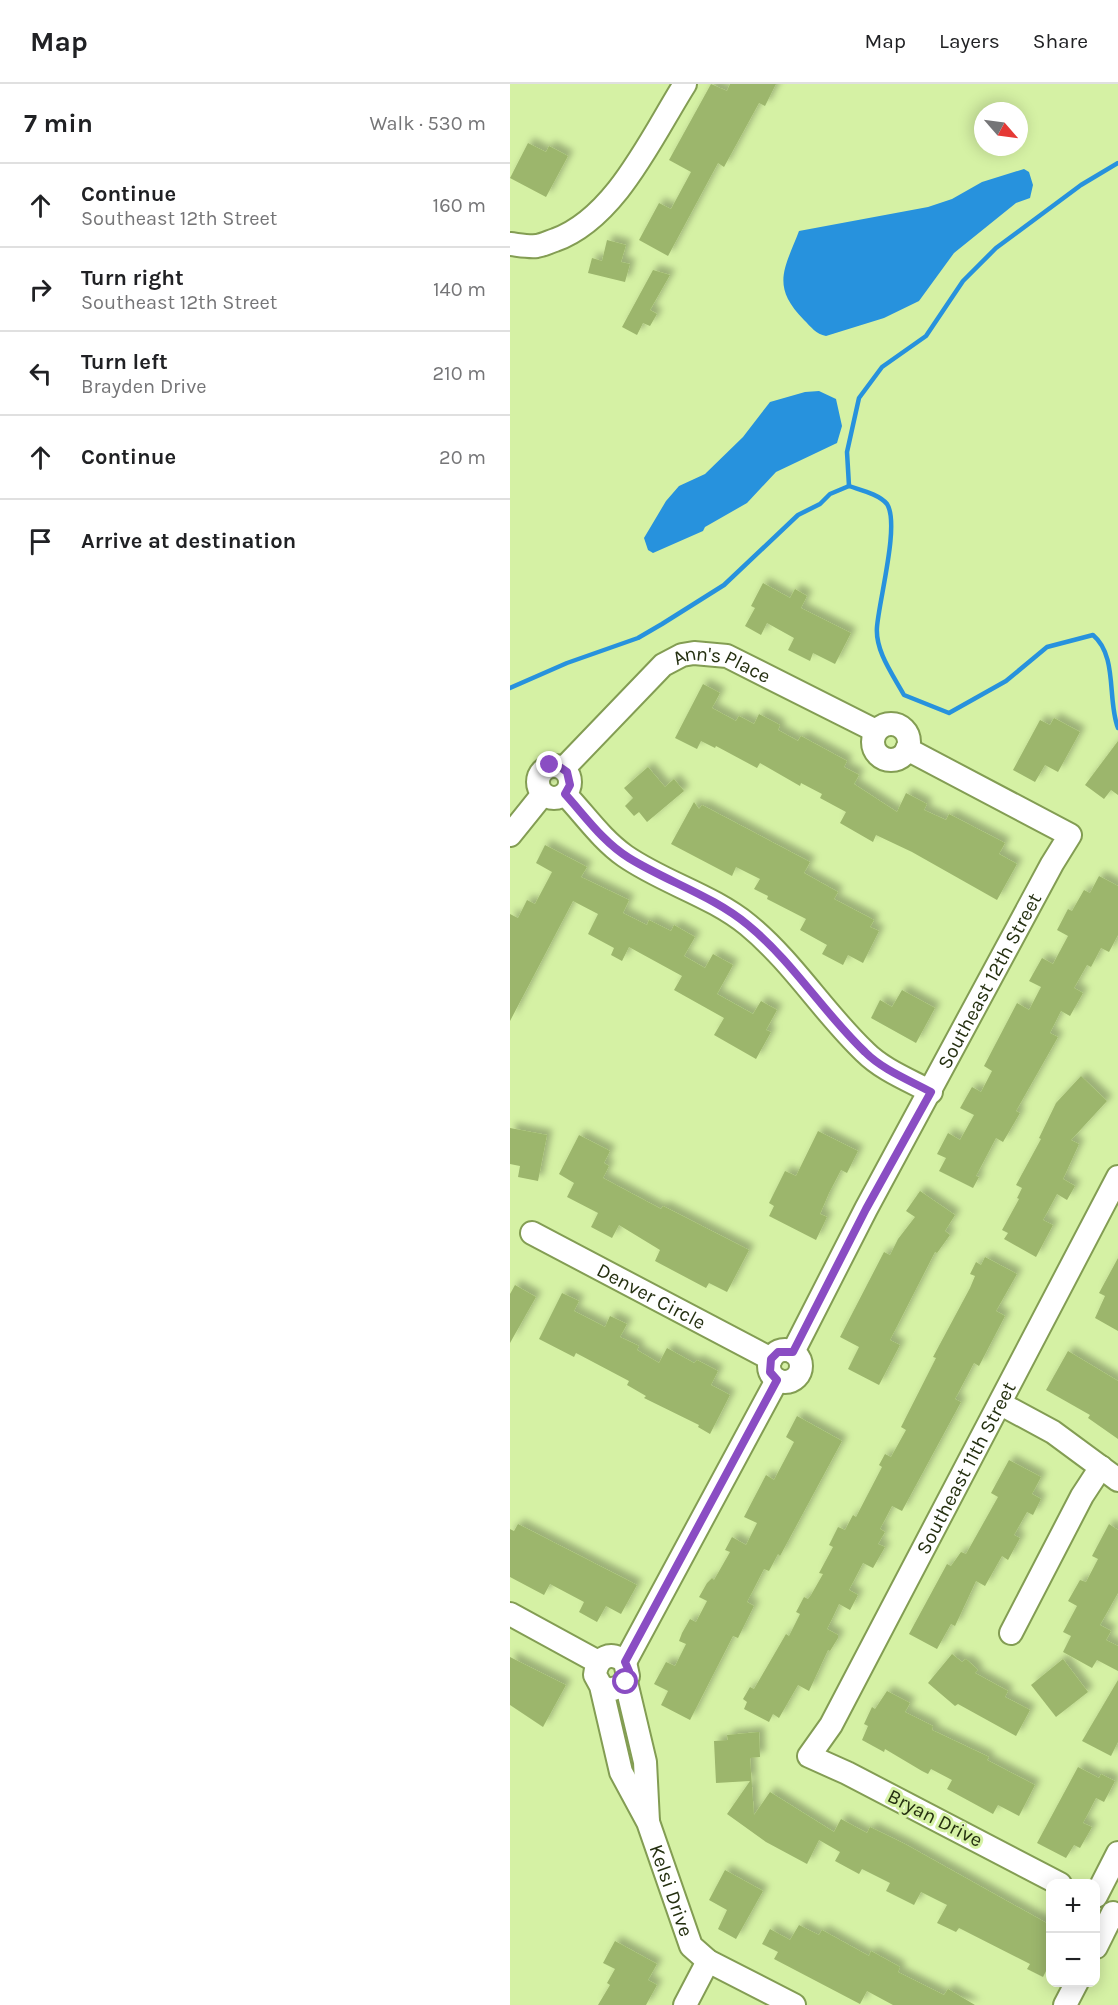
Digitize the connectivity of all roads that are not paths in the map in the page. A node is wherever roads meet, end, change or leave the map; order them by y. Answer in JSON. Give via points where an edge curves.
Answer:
{"nodes":[{"id":1,"x":684,"y":84,"type":"edge"},
{"id":2,"x":510,"y":244,"type":"edge"},
{"id":3,"x":554,"y":794,"type":"junction"},
{"id":4,"x":510,"y":835,"type":"edge"},
{"id":5,"x":1070,"y":835,"type":"joint"},
{"id":6,"x":931,"y":1092,"type":"junction"},
{"id":7,"x":1118,"y":1177,"type":"edge"},
{"id":8,"x":532,"y":1233,"type":"dead end"},
{"id":9,"x":774,"y":1370,"type":"junction"},
{"id":10,"x":1001,"y":1404,"type":"junction"},
{"id":11,"x":1109,"y":1474,"type":"edge"},
{"id":12,"x":510,"y":1614,"type":"edge"},
{"id":13,"x":1011,"y":1633,"type":"dead end"},
{"id":14,"x":598,"y":1662,"type":"junction"},
{"id":15,"x":625,"y":1672,"type":"junction"},
{"id":16,"x":601,"y":1686,"type":"junction"},
{"id":17,"x":809,"y":1756,"type":"joint"},
{"id":18,"x":648,"y":1822,"type":"junction"},
{"id":19,"x":1118,"y":1853,"type":"edge"},
{"id":20,"x":1050,"y":1879,"type":"edge"},
{"id":21,"x":1100,"y":1887,"type":"edge"},
{"id":22,"x":1109,"y":1910,"type":"edge"},
{"id":23,"x":1100,"y":1934,"type":"edge"},
{"id":24,"x":708,"y":1961,"type":"junction"},
{"id":25,"x":1075,"y":1987,"type":"edge"},
{"id":26,"x":685,"y":2005,"type":"edge"},
{"id":27,"x":794,"y":2005,"type":"edge"},
{"id":28,"x":1065,"y":2005,"type":"edge"}],
"edges":[{"from":1,"to":2,"type":"street","via":[[632,170],[606,203],[566,236],[539,246]]},
{"from":3,"to":4,"type":"street"},
{"from":3,"to":5,"type":"street","name":"Ann's Place","via":[[538,787],[540,772],[550,765],[564,768],[663,665],[682,655],[715,653],[739,661],[876,731],[888,724],[899,725],[907,733],[907,749]]},
{"from":3,"to":6,"type":"street","via":[[621,853],[746,923],[782,956],[865,1052]]},
{"from":5,"to":6,"type":"street","name":"Southeast 12th Street"},
{"from":6,"to":9,"type":"street","name":"Southeast 12th Street","via":[[793,1352],[778,1352]]},
{"from":7,"to":10,"type":"street","name":"Southeast 11th Street"},
{"from":8,"to":9,"type":"street","name":"Denver Circle"},
{"from":9,"to":15,"type":"street"},
{"from":10,"to":11,"type":"street","via":[[1053,1432]]},
{"from":10,"to":17,"type":"street","name":"Southeast 11th Street","via":[[831,1725]]},
{"from":11,"to":13,"type":"street","via":[[1082,1496]]},
{"from":12,"to":14,"type":"street"},
{"from":14,"to":15,"type":"street","via":[[611,1656]]},
{"from":14,"to":16,"type":"street","via":[[595,1675]]},
{"from":15,"to":16,"type":"street","via":[[610,1690]]},
{"from":15,"to":18,"type":"street","name":"Kelsi Drive","via":[[647,1775]]},
{"from":16,"to":18,"type":"street","name":"Kelsi Drive","via":[[621,1772]]},
{"from":17,"to":20,"type":"street","name":"Bryan Drive"},
{"from":18,"to":24,"type":"street","name":"Kelsi Drive","via":[[691,1946]]},
{"from":19,"to":21,"type":"street"},
{"from":22,"to":23,"type":"street"},
{"from":24,"to":26,"type":"street"},
{"from":24,"to":27,"type":"street","name":"Kelsi Drive"},
{"from":25,"to":28,"type":"street"}]}
